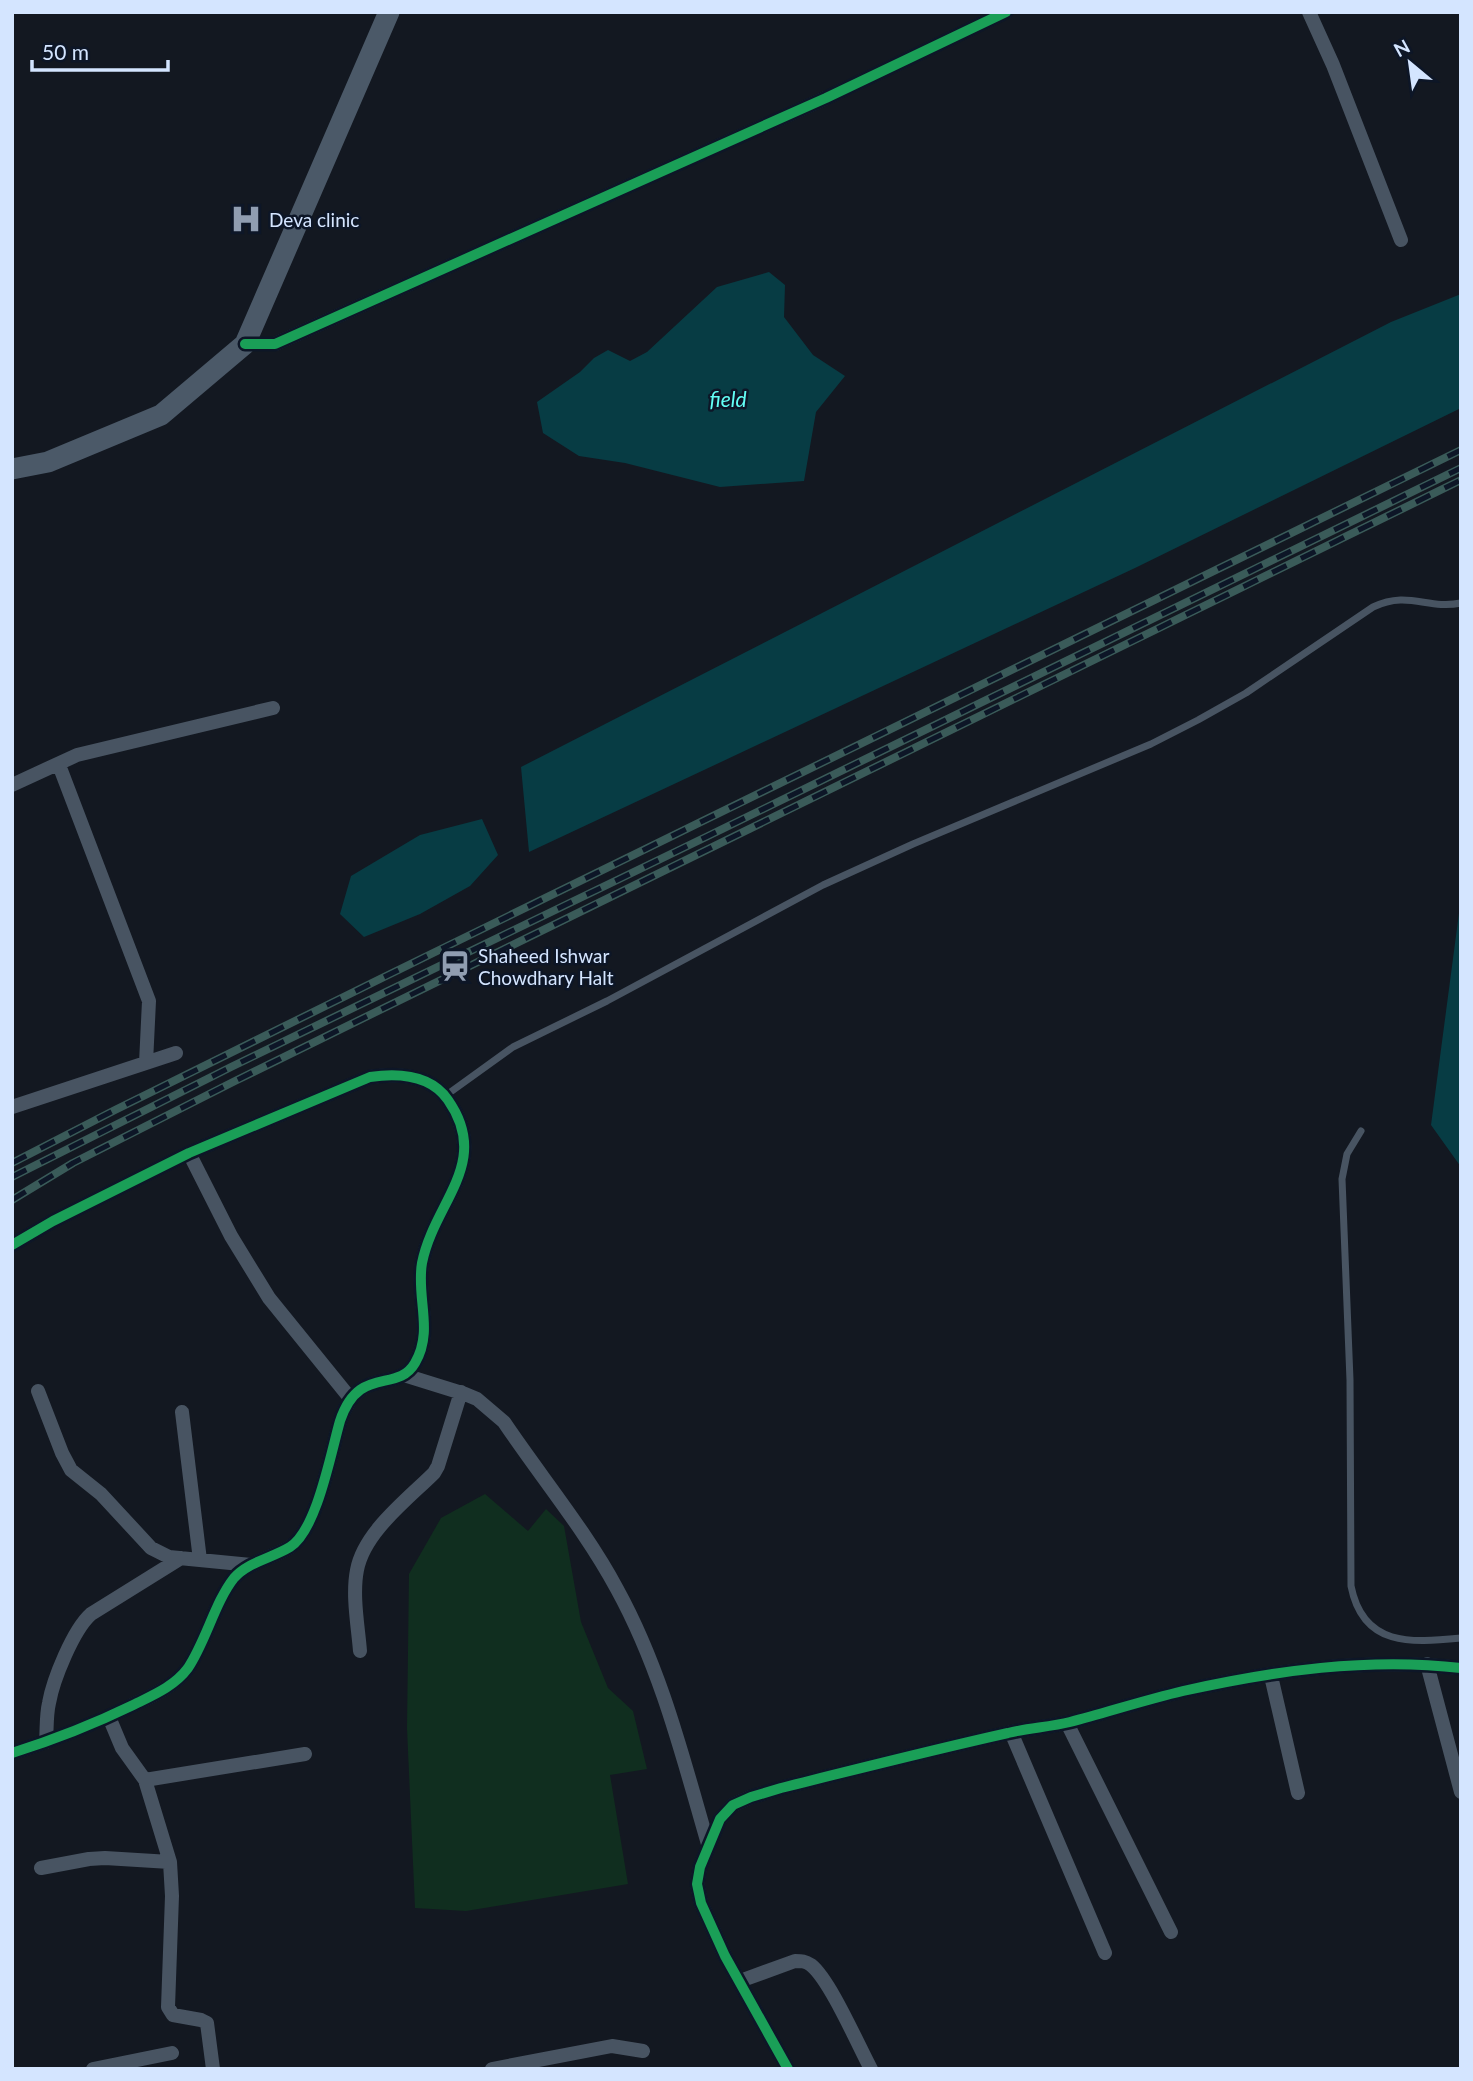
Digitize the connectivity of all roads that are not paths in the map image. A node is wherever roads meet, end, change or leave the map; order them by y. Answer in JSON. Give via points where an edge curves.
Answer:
{"nodes":[{"id":1,"x":389,"y":12,"type":"edge"},
{"id":2,"x":1006,"y":12,"type":"edge"},
{"id":3,"x":1309,"y":12,"type":"edge"},
{"id":4,"x":988,"y":16,"type":"edge"},
{"id":5,"x":1401,"y":240,"type":"dead end"},
{"id":6,"x":245,"y":344,"type":"junction"},
{"id":7,"x":12,"y":469,"type":"edge"},
{"id":8,"x":1461,"y":603,"type":"edge"},
{"id":9,"x":273,"y":708,"type":"dead end"},
{"id":10,"x":59,"y":765,"type":"junction"},
{"id":11,"x":12,"y":785,"type":"edge"},
{"id":12,"x":176,"y":1053,"type":"dead end"},
{"id":13,"x":146,"y":1062,"type":"junction"},
{"id":14,"x":445,"y":1096,"type":"junction"},
{"id":15,"x":12,"y":1107,"type":"edge"},
{"id":16,"x":1361,"y":1131,"type":"dead end"},
{"id":17,"x":190,"y":1153,"type":"junction"},
{"id":18,"x":12,"y":1245,"type":"edge"},
{"id":19,"x":404,"y":1375,"type":"junction"},
{"id":20,"x":38,"y":1391,"type":"dead end"},
{"id":21,"x":461,"y":1392,"type":"junction"},
{"id":22,"x":350,"y":1398,"type":"junction"},
{"id":23,"x":182,"y":1412,"type":"dead end"},
{"id":24,"x":181,"y":1558,"type":"junction"},
{"id":25,"x":200,"y":1560,"type":"junction"},
{"id":26,"x":251,"y":1565,"type":"junction"},
{"id":27,"x":1461,"y":1638,"type":"edge"},
{"id":28,"x":360,"y":1651,"type":"dead end"},
{"id":29,"x":1427,"y":1664,"type":"junction"},
{"id":30,"x":1461,"y":1668,"type":"edge"},
{"id":31,"x":1271,"y":1676,"type":"junction"},
{"id":32,"x":109,"y":1717,"type":"junction"},
{"id":33,"x":1067,"y":1723,"type":"junction"},
{"id":34,"x":1011,"y":1732,"type":"junction"},
{"id":35,"x":46,"y":1742,"type":"junction"},
{"id":36,"x":12,"y":1753,"type":"edge"},
{"id":37,"x":305,"y":1754,"type":"dead end"},
{"id":38,"x":145,"y":1780,"type":"junction"},
{"id":39,"x":1461,"y":1792,"type":"edge"},
{"id":40,"x":1297,"y":1793,"type":"dead end"},
{"id":41,"x":708,"y":1844,"type":"junction"},
{"id":42,"x":170,"y":1862,"type":"junction"},
{"id":43,"x":41,"y":1868,"type":"dead end"},
{"id":44,"x":1171,"y":1932,"type":"dead end"},
{"id":45,"x":1105,"y":1953,"type":"dead end"},
{"id":46,"x":740,"y":1981,"type":"junction"},
{"id":47,"x":643,"y":2051,"type":"dead end"},
{"id":48,"x":172,"y":2053,"type":"dead end"},
{"id":49,"x":93,"y":2069,"type":"edge"},
{"id":50,"x":212,"y":2069,"type":"edge"},
{"id":51,"x":492,"y":2069,"type":"edge"},
{"id":52,"x":788,"y":2069,"type":"edge"},
{"id":53,"x":871,"y":2069,"type":"edge"}],
"edges":[{"from":1,"to":6,"type":"street"},
{"from":2,"to":4,"type":"street"},
{"from":3,"to":5,"type":"street"},
{"from":4,"to":6,"type":"street","via":[[827,98],[275,344]]},
{"from":6,"to":7,"type":"street","via":[[161,415],[48,462]]},
{"from":8,"to":14,"type":"lane","via":[[1404,599],[1373,607],[1198,720],[823,885],[513,1046]]},
{"from":9,"to":10,"type":"street","via":[[77,755]]},
{"from":10,"to":11,"type":"street"},
{"from":10,"to":13,"type":"street","via":[[149,1000]]},
{"from":12,"to":13,"type":"street"},
{"from":13,"to":15,"type":"street"},
{"from":14,"to":17,"type":"street","via":[[417,1078],[370,1077]]},
{"from":14,"to":19,"type":"street","via":[[456,1112],[466,1147],[423,1258],[423,1345],[415,1365]]},
{"from":16,"to":27,"type":"lane","via":[[1347,1154],[1342,1179],[1350,1380],[1351,1586],[1366,1621],[1386,1636],[1429,1642]]},
{"from":17,"to":18,"type":"street"},
{"from":17,"to":22,"type":"street","via":[[255,1277]]},
{"from":19,"to":21,"type":"street"},
{"from":19,"to":22,"type":"street","via":[[366,1385]]},
{"from":20,"to":24,"type":"street","via":[[71,1470],[101,1494],[151,1548]]},
{"from":21,"to":28,"type":"street","via":[[434,1473],[382,1525],[360,1556],[356,1590]]},
{"from":21,"to":41,"type":"street","via":[[504,1422],[617,1590],[662,1690]]},
{"from":22,"to":26,"type":"street","via":[[301,1538]]},
{"from":23,"to":25,"type":"street"},
{"from":24,"to":25,"type":"street"},
{"from":24,"to":35,"type":"street","via":[[83,1620],[50,1699]]},
{"from":25,"to":26,"type":"street"},
{"from":26,"to":32,"type":"street","via":[[232,1581],[185,1672],[159,1692]]},
{"from":29,"to":30,"type":"street"},
{"from":29,"to":31,"type":"street","via":[[1376,1663]]},
{"from":29,"to":39,"type":"street"},
{"from":31,"to":33,"type":"street","via":[[1182,1692]]},
{"from":31,"to":40,"type":"street"},
{"from":32,"to":35,"type":"street"},
{"from":32,"to":38,"type":"street","via":[[122,1748]]},
{"from":33,"to":34,"type":"street"},
{"from":33,"to":44,"type":"street"},
{"from":34,"to":41,"type":"street","via":[[751,1797],[733,1805],[720,1819]]},
{"from":34,"to":45,"type":"street"},
{"from":35,"to":36,"type":"street"},
{"from":37,"to":38,"type":"street"},
{"from":38,"to":42,"type":"street"},
{"from":41,"to":46,"type":"street","via":[[699,1875],[701,1903]]},
{"from":42,"to":43,"type":"street","via":[[105,1858]]},
{"from":42,"to":50,"type":"street","via":[[168,2007],[173,2015],[207,2023]]},
{"from":46,"to":52,"type":"street"},
{"from":46,"to":53,"type":"street","via":[[795,1961],[812,1966]]},
{"from":47,"to":51,"type":"street","via":[[612,2046]]},
{"from":48,"to":49,"type":"street"}]}
